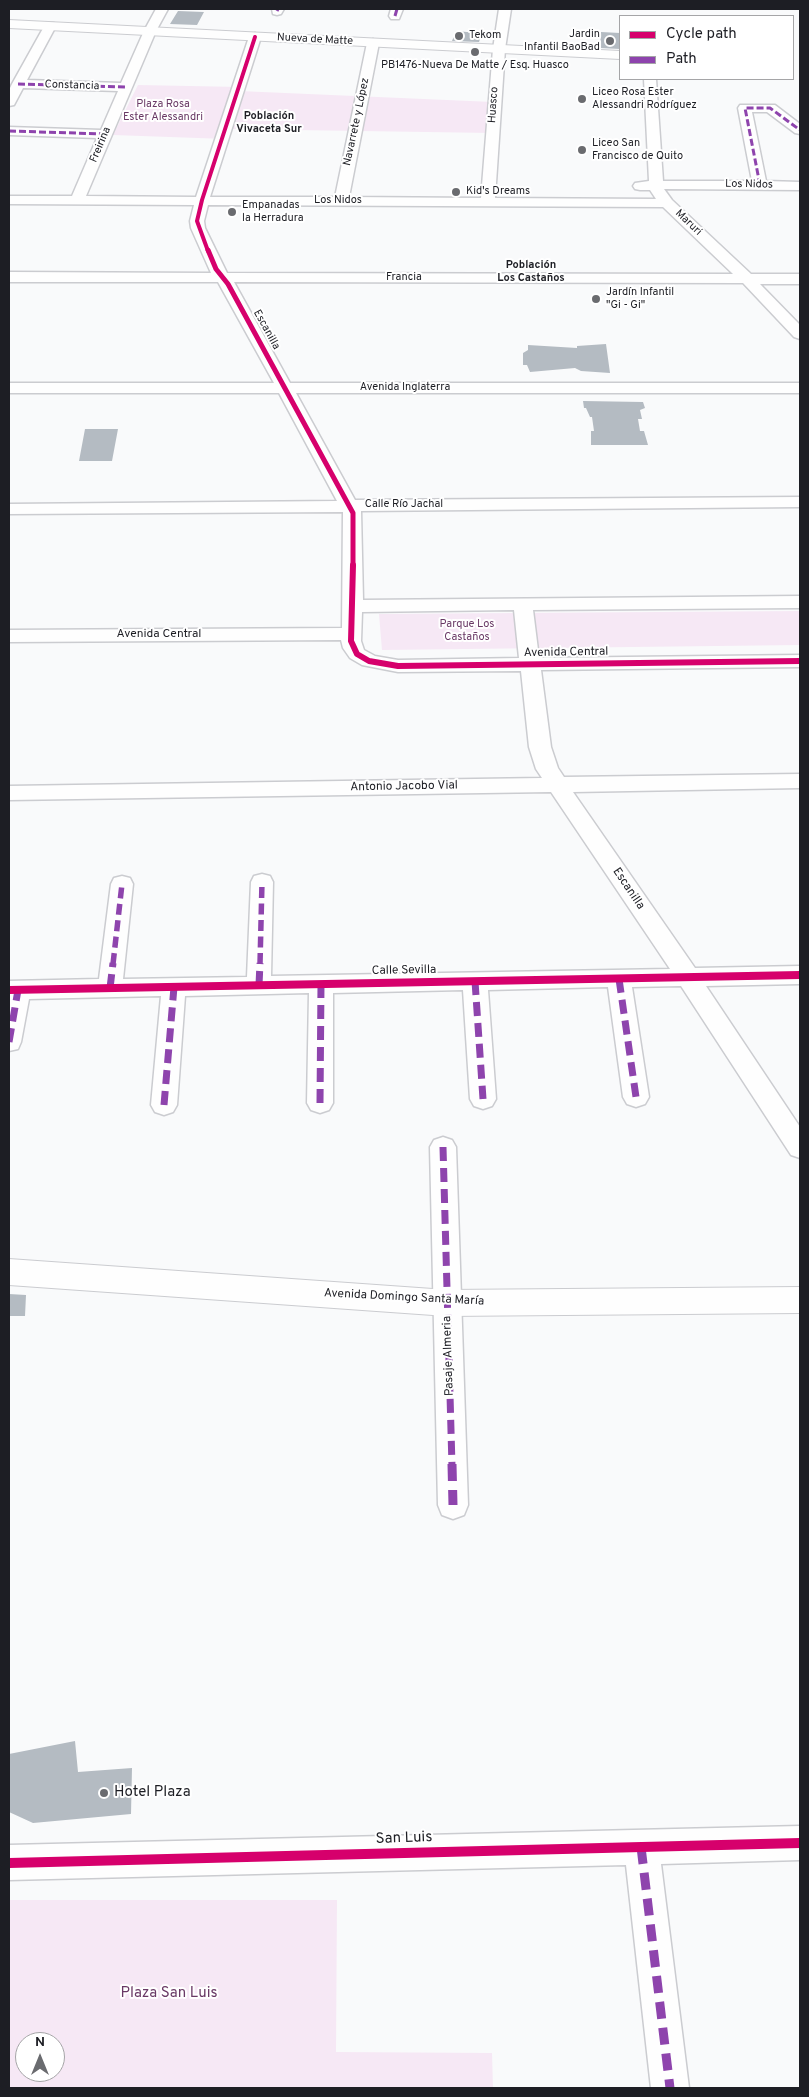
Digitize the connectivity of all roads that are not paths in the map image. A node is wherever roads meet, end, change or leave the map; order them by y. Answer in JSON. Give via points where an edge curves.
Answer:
{"nodes":[{"id":1,"x":162,"y":9,"type":"edge"},
{"id":2,"x":505,"y":9,"type":"edge"},
{"id":3,"x":9,"y":24,"type":"edge"},
{"id":4,"x":50,"y":26,"type":"junction"},
{"id":5,"x":150,"y":31,"type":"junction"},
{"id":6,"x":255,"y":37,"type":"junction"},
{"id":7,"x":374,"y":43,"type":"junction"},
{"id":8,"x":499,"y":49,"type":"junction"},
{"id":9,"x":619,"y":55,"type":"edge"},
{"id":10,"x":650,"y":80,"type":"edge"},
{"id":11,"x":18,"y":84,"type":"junction"},
{"id":12,"x":126,"y":87,"type":"junction"},
{"id":13,"x":9,"y":102,"type":"edge"},
{"id":14,"x":800,"y":130,"type":"edge"},
{"id":15,"x":9,"y":131,"type":"edge"},
{"id":16,"x":106,"y":134,"type":"junction"},
{"id":17,"x":760,"y":185,"type":"junction"},
{"id":18,"x":488,"y":186,"type":"junction"},
{"id":19,"x":507,"y":186,"type":"dead end"},
{"id":20,"x":656,"y":186,"type":"junction"},
{"id":21,"x":800,"y":186,"type":"edge"},
{"id":22,"x":629,"y":187,"type":"dead end"},
{"id":23,"x":9,"y":200,"type":"edge"},
{"id":24,"x":78,"y":200,"type":"junction"},
{"id":25,"x":202,"y":200,"type":"junction"},
{"id":26,"x":341,"y":200,"type":"junction"},
{"id":27,"x":488,"y":201,"type":"junction"},
{"id":28,"x":667,"y":202,"type":"junction"},
{"id":29,"x":9,"y":277,"type":"edge"},
{"id":30,"x":223,"y":278,"type":"junction"},
{"id":31,"x":747,"y":279,"type":"junction"},
{"id":32,"x":800,"y":279,"type":"edge"},
{"id":33,"x":800,"y":334,"type":"edge"},
{"id":34,"x":9,"y":388,"type":"edge"},
{"id":35,"x":286,"y":388,"type":"junction"},
{"id":36,"x":800,"y":388,"type":"edge"},
{"id":37,"x":800,"y":502,"type":"edge"},
{"id":38,"x":350,"y":505,"type":"junction"},
{"id":39,"x":9,"y":509,"type":"edge"},
{"id":40,"x":800,"y":602,"type":"edge"},
{"id":41,"x":523,"y":605,"type":"junction"},
{"id":42,"x":353,"y":606,"type":"junction"},
{"id":43,"x":352,"y":634,"type":"junction"},
{"id":44,"x":9,"y":636,"type":"edge"},
{"id":45,"x":800,"y":661,"type":"edge"},
{"id":46,"x":531,"y":665,"type":"junction"},
{"id":47,"x":800,"y":781,"type":"edge"},
{"id":48,"x":557,"y":785,"type":"junction"},
{"id":49,"x":9,"y":794,"type":"edge"},
{"id":50,"x":262,"y":882,"type":"dead end"},
{"id":51,"x":122,"y":884,"type":"dead end"},
{"id":52,"x":800,"y":976,"type":"edge"},
{"id":53,"x":688,"y":978,"type":"junction"},
{"id":54,"x":618,"y":979,"type":"junction"},
{"id":55,"x":475,"y":981,"type":"junction"},
{"id":56,"x":321,"y":984,"type":"junction"},
{"id":57,"x":259,"y":985,"type":"junction"},
{"id":58,"x":174,"y":987,"type":"junction"},
{"id":59,"x":110,"y":988,"type":"junction"},
{"id":60,"x":13,"y":990,"type":"edge"},
{"id":61,"x":9,"y":1042,"type":"edge"},
{"id":62,"x":636,"y":1097,"type":"dead end"},
{"id":63,"x":483,"y":1099,"type":"dead end"},
{"id":64,"x":320,"y":1103,"type":"dead end"},
{"id":65,"x":164,"y":1105,"type":"dead end"},
{"id":66,"x":442,"y":1147,"type":"dead end"},
{"id":67,"x":800,"y":1148,"type":"edge"},
{"id":68,"x":9,"y":1272,"type":"edge"},
{"id":69,"x":800,"y":1300,"type":"edge"},
{"id":70,"x":447,"y":1303,"type":"junction"},
{"id":71,"x":453,"y":1505,"type":"dead end"},
{"id":72,"x":800,"y":1842,"type":"edge"},
{"id":73,"x":641,"y":1847,"type":"junction"},
{"id":74,"x":9,"y":1863,"type":"edge"},
{"id":75,"x":670,"y":2088,"type":"edge"}],
"edges":[{"from":1,"to":5,"type":"street","name":"Freirina"},
{"from":2,"to":8,"type":"street","name":"Huasco"},
{"from":3,"to":4,"type":"street","name":"Nueva de Matte"},
{"from":4,"to":5,"type":"street","name":"Nueva de Matte"},
{"from":4,"to":11,"type":"street"},
{"from":5,"to":6,"type":"street","name":"Nueva de Matte"},
{"from":5,"to":12,"type":"street","name":"Freirina"},
{"from":6,"to":7,"type":"street","name":"Nueva de Matte"},
{"from":6,"to":25,"type":"street","name":"Escanilla"},
{"from":7,"to":8,"type":"street","name":"Nueva de Matte"},
{"from":7,"to":26,"type":"street","name":"Navarrete y López"},
{"from":8,"to":9,"type":"street","name":"Nueva de Matte"},
{"from":8,"to":18,"type":"street","name":"Huasco"},
{"from":10,"to":20,"type":"street"},
{"from":11,"to":12,"type":"street","name":"Constancia"},
{"from":11,"to":13,"type":"street"},
{"from":12,"to":16,"type":"street","name":"Freirina"},
{"from":14,"to":17,"type":"street","via":[[770,108],[745,108]]},
{"from":15,"to":16,"type":"street"},
{"from":16,"to":24,"type":"street","name":"Freirina"},
{"from":17,"to":20,"type":"street","name":"Los Nidos"},
{"from":17,"to":21,"type":"street","name":"Los Nidos"},
{"from":18,"to":19,"type":"street"},
{"from":18,"to":27,"type":"street","name":"Huasco"},
{"from":20,"to":22,"type":"street","name":"Los Nidos"},
{"from":20,"to":28,"type":"street","name":"Maruri"},
{"from":23,"to":24,"type":"street","name":"Los Nidos"},
{"from":24,"to":25,"type":"street","name":"Los Nidos"},
{"from":25,"to":26,"type":"street","name":"Los Nidos"},
{"from":25,"to":30,"type":"street","name":"Escanilla","via":[[197,221],[199,232]]},
{"from":26,"to":27,"type":"street","name":"Los Nidos"},
{"from":27,"to":28,"type":"street","name":"Los Nidos"},
{"from":28,"to":31,"type":"street","name":"Maruri"},
{"from":29,"to":30,"type":"street","name":"Francia"},
{"from":30,"to":31,"type":"street","name":"Francia"},
{"from":30,"to":35,"type":"street","name":"Escanilla"},
{"from":31,"to":32,"type":"street","name":"Francia"},
{"from":31,"to":33,"type":"street","name":"Maruri"},
{"from":34,"to":35,"type":"street","name":"Avenida Inglaterra"},
{"from":35,"to":36,"type":"street","name":"Avenida Inglaterra"},
{"from":35,"to":38,"type":"street","name":"Escanilla"},
{"from":37,"to":38,"type":"street","name":"Calle Río Jachal"},
{"from":38,"to":39,"type":"street","name":"Calle Río Jachal"},
{"from":38,"to":42,"type":"street","name":"Escanilla","via":[[354,520]]},
{"from":40,"to":41,"type":"street"},
{"from":41,"to":42,"type":"street"},
{"from":41,"to":46,"type":"street","name":"Escanilla"},
{"from":42,"to":43,"type":"street","name":"Escanilla"},
{"from":43,"to":44,"type":"street","name":"Avenida Central"},
{"from":43,"to":46,"type":"street","name":"Avenida Central","via":[[357,654],[387,665]]},
{"from":45,"to":46,"type":"street","name":"Avenida Central"},
{"from":46,"to":48,"type":"street","name":"Escanilla","via":[[540,747],[547,769]]},
{"from":47,"to":48,"type":"street","name":"Antonio Jacobo Vial"},
{"from":48,"to":49,"type":"street","name":"Antonio Jacobo Vial"},
{"from":48,"to":53,"type":"street","name":"Escanilla"},
{"from":50,"to":57,"type":"street"},
{"from":51,"to":59,"type":"street"},
{"from":52,"to":53,"type":"street","name":"Calle Sevilla"},
{"from":53,"to":54,"type":"street","name":"Calle Sevilla"},
{"from":53,"to":67,"type":"street","name":"Escanilla"},
{"from":54,"to":55,"type":"street","name":"Calle Sevilla"},
{"from":54,"to":62,"type":"street"},
{"from":55,"to":56,"type":"street","name":"Calle Sevilla"},
{"from":55,"to":63,"type":"street"},
{"from":56,"to":57,"type":"street","name":"Calle Sevilla"},
{"from":56,"to":64,"type":"street"},
{"from":57,"to":58,"type":"street","name":"Calle Sevilla"},
{"from":58,"to":59,"type":"street","name":"Calle Sevilla"},
{"from":58,"to":65,"type":"street"},
{"from":59,"to":60,"type":"street","name":"Calle Sevilla"},
{"from":60,"to":61,"type":"street"},
{"from":66,"to":70,"type":"street","name":"Pasaje Almeria"},
{"from":68,"to":70,"type":"street","name":"Avenida Domingo Santa María"},
{"from":69,"to":70,"type":"street","name":"Avenida Domingo Santa María"},
{"from":70,"to":71,"type":"street","name":"Pasaje Almeria"},
{"from":72,"to":73,"type":"street","name":"San Luis"},
{"from":73,"to":74,"type":"street","name":"San Luis"},
{"from":73,"to":75,"type":"street"}]}
